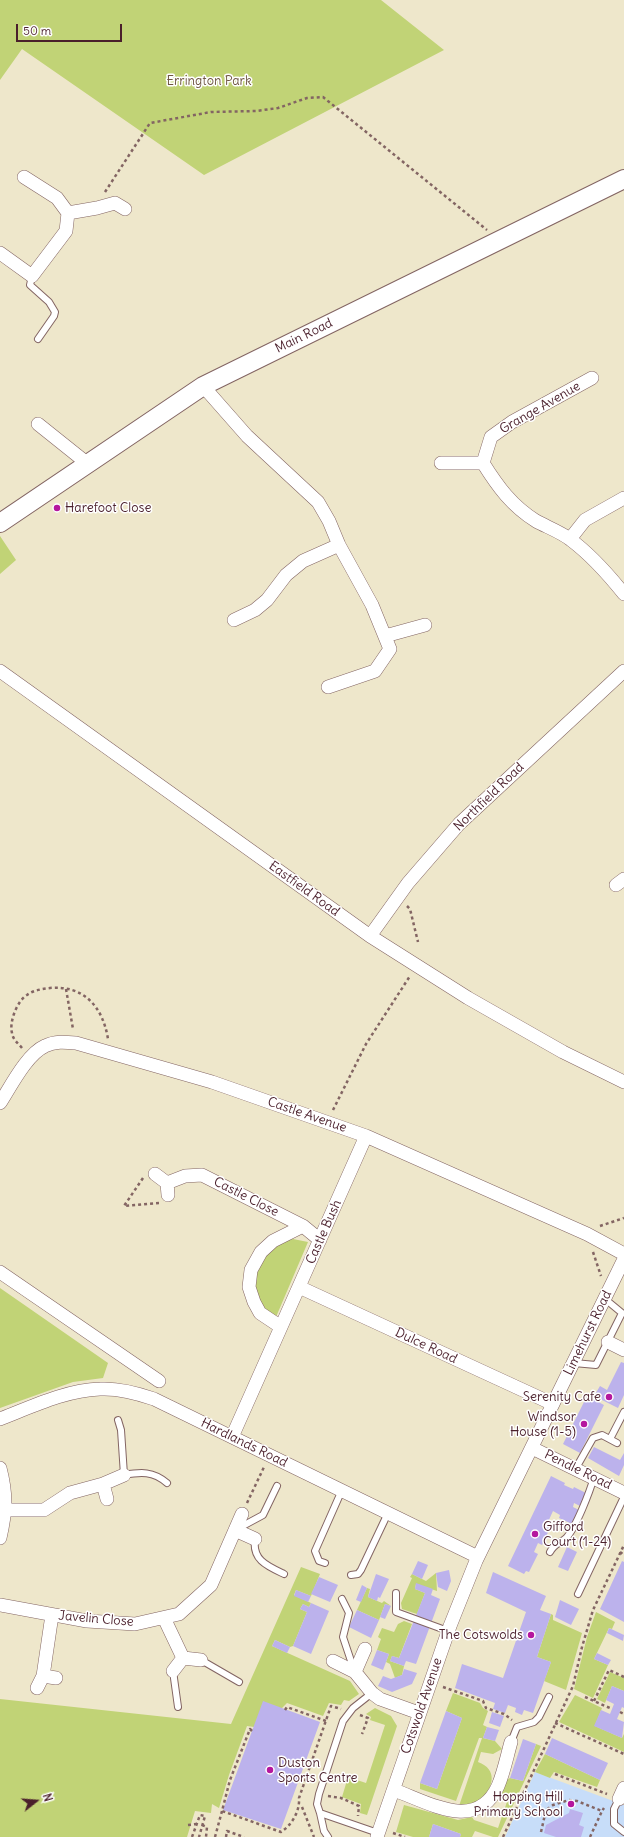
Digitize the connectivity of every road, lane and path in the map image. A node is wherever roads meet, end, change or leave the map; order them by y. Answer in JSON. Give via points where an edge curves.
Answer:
{"nodes":[{"id":1,"x":24,"y":177,"type":"dead end"},
{"id":2,"x":624,"y":179,"type":"edge"},
{"id":3,"x":97,"y":208,"type":"junction"},
{"id":4,"x":124,"y":209,"type":"dead end"},
{"id":5,"x":68,"y":213,"type":"junction"},
{"id":6,"x":495,"y":243,"type":"junction"},
{"id":7,"x":0,"y":253,"type":"edge"},
{"id":8,"x":32,"y":276,"type":"junction"},
{"id":9,"x":38,"y":339,"type":"dead end"},
{"id":10,"x":592,"y":378,"type":"dead end"},
{"id":11,"x":203,"y":386,"type":"junction"},
{"id":12,"x":38,"y":424,"type":"dead end"},
{"id":13,"x":483,"y":463,"type":"junction"},
{"id":14,"x":88,"y":464,"type":"junction"},
{"id":15,"x":441,"y":464,"type":"dead end"},
{"id":16,"x":624,"y":498,"type":"edge"},
{"id":17,"x":0,"y":522,"type":"edge"},
{"id":18,"x":570,"y":539,"type":"junction"},
{"id":19,"x":339,"y":546,"type":"junction"},
{"id":20,"x":624,"y":594,"type":"edge"},
{"id":21,"x":234,"y":620,"type":"dead end"},
{"id":22,"x":425,"y":625,"type":"dead end"},
{"id":23,"x":385,"y":636,"type":"junction"},
{"id":24,"x":0,"y":671,"type":"edge"},
{"id":25,"x":624,"y":671,"type":"edge"},
{"id":26,"x":328,"y":687,"type":"dead end"},
{"id":27,"x":397,"y":899,"type":"junction"},
{"id":28,"x":370,"y":936,"type":"junction"},
{"id":29,"x":418,"y":942,"type":"dead end"},
{"id":30,"x":417,"y":966,"type":"junction"},
{"id":31,"x":66,"y":989,"type":"junction"},
{"id":32,"x":76,"y":1043,"type":"junction"},
{"id":33,"x":107,"y":1052,"type":"junction"},
{"id":34,"x":31,"y":1057,"type":"junction"},
{"id":35,"x":624,"y":1082,"type":"edge"},
{"id":36,"x":0,"y":1103,"type":"edge"},
{"id":37,"x":327,"y":1122,"type":"junction"},
{"id":38,"x":366,"y":1136,"type":"junction"},
{"id":39,"x":155,"y":1174,"type":"joint"},
{"id":40,"x":168,"y":1189,"type":"junction"},
{"id":41,"x":303,"y":1226,"type":"junction"},
{"id":42,"x":320,"y":1240,"type":"junction"},
{"id":43,"x":624,"y":1254,"type":"edge"},
{"id":44,"x":624,"y":1259,"type":"edge"},
{"id":45,"x":0,"y":1272,"type":"edge"},
{"id":46,"x":299,"y":1287,"type":"junction"},
{"id":47,"x":606,"y":1298,"type":"junction"},
{"id":48,"x":281,"y":1327,"type":"junction"},
{"id":49,"x":608,"y":1342,"type":"junction"},
{"id":50,"x":624,"y":1350,"type":"edge"},
{"id":51,"x":574,"y":1363,"type":"junction"},
{"id":52,"x":159,"y":1381,"type":"dead end"},
{"id":53,"x":553,"y":1404,"type":"junction"},
{"id":54,"x":624,"y":1412,"type":"edge"},
{"id":55,"x":0,"y":1419,"type":"edge"},
{"id":56,"x":118,"y":1420,"type":"dead end"},
{"id":57,"x":232,"y":1437,"type":"junction"},
{"id":58,"x":610,"y":1439,"type":"junction"},
{"id":59,"x":617,"y":1443,"type":"dead end"},
{"id":60,"x":532,"y":1448,"type":"junction"},
{"id":61,"x":269,"y":1455,"type":"junction"},
{"id":62,"x":0,"y":1468,"type":"edge"},
{"id":63,"x":576,"y":1468,"type":"junction"},
{"id":64,"x":124,"y":1475,"type":"junction"},
{"id":65,"x":594,"y":1477,"type":"junction"},
{"id":66,"x":167,"y":1483,"type":"dead end"},
{"id":67,"x":103,"y":1484,"type":"junction"},
{"id":68,"x":277,"y":1486,"type":"dead end"},
{"id":69,"x":342,"y":1490,"type":"junction"},
{"id":70,"x":624,"y":1493,"type":"edge"},
{"id":71,"x":624,"y":1497,"type":"edge"},
{"id":72,"x":107,"y":1499,"type":"dead end"},
{"id":73,"x":6,"y":1510,"type":"junction"},
{"id":74,"x":388,"y":1513,"type":"junction"},
{"id":75,"x":242,"y":1514,"type":"joint"},
{"id":76,"x":235,"y":1530,"type":"junction"},
{"id":77,"x":0,"y":1538,"type":"edge"},
{"id":78,"x":255,"y":1539,"type":"joint"},
{"id":79,"x":624,"y":1545,"type":"edge"},
{"id":80,"x":550,"y":1552,"type":"dead end"},
{"id":81,"x":620,"y":1552,"type":"junction"},
{"id":82,"x":624,"y":1555,"type":"edge"},
{"id":83,"x":478,"y":1557,"type":"junction"},
{"id":84,"x":324,"y":1563,"type":"dead end"},
{"id":85,"x":284,"y":1574,"type":"dead end"},
{"id":86,"x":351,"y":1575,"type":"dead end"},
{"id":87,"x":396,"y":1593,"type":"dead end"},
{"id":88,"x":578,"y":1594,"type":"dead end"},
{"id":89,"x":342,"y":1599,"type":"dead end"},
{"id":90,"x":0,"y":1605,"type":"edge"},
{"id":91,"x":52,"y":1615,"type":"junction"},
{"id":92,"x":164,"y":1618,"type":"junction"},
{"id":93,"x":448,"y":1631,"type":"junction"},
{"id":94,"x":365,"y":1649,"type":"dead end"},
{"id":95,"x":183,"y":1658,"type":"junction"},
{"id":96,"x":201,"y":1660,"type":"joint"},
{"id":97,"x":333,"y":1661,"type":"dead end"},
{"id":98,"x":173,"y":1671,"type":"joint"},
{"id":99,"x":355,"y":1672,"type":"junction"},
{"id":100,"x":624,"y":1676,"type":"edge"},
{"id":101,"x":239,"y":1682,"type":"dead end"},
{"id":102,"x":443,"y":1687,"type":"dead end"},
{"id":103,"x":37,"y":1688,"type":"dead end"},
{"id":104,"x":372,"y":1693,"type":"junction"},
{"id":105,"x":549,"y":1697,"type":"dead end"},
{"id":106,"x":585,"y":1697,"type":"dead end"},
{"id":107,"x":594,"y":1701,"type":"junction"},
{"id":108,"x":346,"y":1705,"type":"dead end"},
{"id":109,"x":178,"y":1707,"type":"dead end"},
{"id":110,"x":612,"y":1709,"type":"dead end"},
{"id":111,"x":286,"y":1710,"type":"dead end"},
{"id":112,"x":365,"y":1710,"type":"dead end"},
{"id":113,"x":620,"y":1712,"type":"dead end"},
{"id":114,"x":419,"y":1713,"type":"junction"},
{"id":115,"x":624,"y":1714,"type":"edge"},
{"id":116,"x":326,"y":1721,"type":"junction"},
{"id":117,"x":555,"y":1723,"type":"junction"},
{"id":118,"x":517,"y":1727,"type":"junction"},
{"id":119,"x":252,"y":1731,"type":"dead end"},
{"id":120,"x":362,"y":1734,"type":"dead end"},
{"id":121,"x":511,"y":1742,"type":"joint"},
{"id":122,"x":624,"y":1754,"type":"edge"},
{"id":123,"x":555,"y":1774,"type":"dead end"},
{"id":124,"x":394,"y":1790,"type":"junction"},
{"id":125,"x":618,"y":1794,"type":"edge"},
{"id":126,"x":326,"y":1801,"type":"dead end"},
{"id":127,"x":606,"y":1805,"type":"dead end"},
{"id":128,"x":309,"y":1807,"type":"dead end"},
{"id":129,"x":301,"y":1808,"type":"junction"},
{"id":130,"x":222,"y":1811,"type":"junction"},
{"id":131,"x":602,"y":1811,"type":"junction"},
{"id":132,"x":320,"y":1813,"type":"junction"},
{"id":133,"x":362,"y":1817,"type":"dead end"},
{"id":134,"x":197,"y":1824,"type":"junction"},
{"id":135,"x":188,"y":1825,"type":"dead end"},
{"id":136,"x":202,"y":1826,"type":"junction"},
{"id":137,"x":541,"y":1832,"type":"dead end"},
{"id":138,"x":624,"y":1832,"type":"edge"},
{"id":139,"x":393,"y":1833,"type":"dead end"},
{"id":140,"x":377,"y":1835,"type":"edge"},
{"id":141,"x":192,"y":1837,"type":"edge"},
{"id":142,"x":199,"y":1837,"type":"edge"},
{"id":143,"x":206,"y":1837,"type":"edge"},
{"id":144,"x":214,"y":1837,"type":"edge"},
{"id":145,"x":226,"y":1837,"type":"edge"},
{"id":146,"x":244,"y":1837,"type":"edge"},
{"id":147,"x":314,"y":1837,"type":"edge"},
{"id":148,"x":328,"y":1837,"type":"edge"},
{"id":149,"x":405,"y":1837,"type":"edge"},
{"id":150,"x":503,"y":1837,"type":"edge"},
{"id":151,"x":590,"y":1837,"type":"edge"}],
"edges":[{"from":1,"to":5,"type":"street","via":[[57,198]]},
{"from":2,"to":6,"type":"street","name":"Main Road"},
{"from":3,"to":4,"type":"street","via":[[115,203]]},
{"from":3,"to":5,"type":"street"},
{"from":3,"to":6,"type":"path","via":[[150,122],[211,112],[278,108],[306,98],[323,97],[486,229]]},
{"from":5,"to":8,"type":"street","via":[[66,231]]},
{"from":6,"to":11,"type":"street","name":"Main Road"},
{"from":7,"to":8,"type":"street"},
{"from":8,"to":9,"type":"lane","via":[[30,285],[49,302],[55,312]]},
{"from":10,"to":13,"type":"street","name":"Grange Avenue","via":[[512,422],[491,437]]},
{"from":11,"to":14,"type":"street","name":"Main Road"},
{"from":11,"to":19,"type":"street","via":[[247,436],[318,502]]},
{"from":12,"to":14,"type":"street"},
{"from":13,"to":15,"type":"street"},
{"from":13,"to":18,"type":"street","via":[[498,487],[517,508]]},
{"from":14,"to":17,"type":"street","name":"Main Road"},
{"from":16,"to":18,"type":"street","via":[[585,520]]},
{"from":18,"to":20,"type":"street","via":[[607,572]]},
{"from":19,"to":21,"type":"street","via":[[303,562],[286,575],[267,600],[255,610]]},
{"from":19,"to":23,"type":"street","via":[[372,605]]},
{"from":22,"to":23,"type":"street"},
{"from":23,"to":26,"type":"street","via":[[390,649],[375,671]]},
{"from":24,"to":28,"type":"street","name":"Eastfield Road"},
{"from":25,"to":27,"type":"street","name":"Northfield Road","via":[[458,824]]},
{"from":27,"to":28,"type":"street","name":"Northfield Road"},
{"from":27,"to":29,"type":"path","via":[[410,909]]},
{"from":28,"to":30,"type":"street","name":"Eastfield Road"},
{"from":30,"to":35,"type":"street","name":"Eastfield Road","via":[[563,1052]]},
{"from":30,"to":37,"type":"path","via":[[366,1044]]},
{"from":31,"to":32,"type":"path"},
{"from":31,"to":33,"type":"path","via":[[92,1002],[100,1012],[108,1039]]},
{"from":31,"to":34,"type":"path","via":[[37,990],[20,1001],[11,1032],[14,1039]]},
{"from":32,"to":33,"type":"street","name":"Castle Avenue"},
{"from":32,"to":34,"type":"street","name":"Castle Avenue","via":[[58,1042],[44,1046]]},
{"from":33,"to":37,"type":"street","name":"Castle Avenue","via":[[212,1082]]},
{"from":34,"to":36,"type":"street","name":"Castle Avenue"},
{"from":37,"to":38,"type":"street","name":"Castle Avenue"},
{"from":38,"to":42,"type":"street","name":"Castle Bush"},
{"from":38,"to":43,"type":"street","name":"Castle Avenue","via":[[587,1234]]},
{"from":39,"to":40,"type":"street"},
{"from":39,"to":40,"type":"path","via":[[146,1174],[124,1206],[163,1203]]},
{"from":40,"to":41,"type":"street","name":"Castle Close","via":[[185,1176],[202,1175]]},
{"from":41,"to":42,"type":"street","name":"Castle Close"},
{"from":41,"to":48,"type":"street","name":"Castle Bush","via":[[273,1241],[261,1252],[251,1270],[249,1287],[254,1302],[260,1313]]},
{"from":42,"to":46,"type":"street","name":"Castle Bush"},
{"from":44,"to":47,"type":"street","name":"Limehurst Road"},
{"from":45,"to":52,"type":"street"},
{"from":46,"to":48,"type":"street","name":"Castle Bush"},
{"from":46,"to":53,"type":"street","name":"Dulce Road"},
{"from":47,"to":49,"type":"lane","via":[[622,1313]]},
{"from":47,"to":51,"type":"street","name":"Limehurst Road"},
{"from":48,"to":57,"type":"street","name":"Castle Bush"},
{"from":49,"to":50,"type":"street"},
{"from":49,"to":51,"type":"lane","via":[[596,1365]]},
{"from":51,"to":53,"type":"street","name":"Limehurst Road"},
{"from":53,"to":60,"type":"street","name":"Limehurst Road"},
{"from":54,"to":58,"type":"lane"},
{"from":55,"to":57,"type":"street","name":"Hardlands Road","via":[[73,1393],[100,1388],[134,1392],[154,1399]]},
{"from":56,"to":64,"type":"lane"},
{"from":57,"to":61,"type":"street","name":"Hardlands Road"},
{"from":58,"to":59,"type":"lane"},
{"from":58,"to":63,"type":"lane","via":[[602,1435],[593,1438]]},
{"from":60,"to":63,"type":"street","name":"Pendle Road"},
{"from":60,"to":83,"type":"street","name":"Limehurst Road"},
{"from":61,"to":69,"type":"street","name":"Hardlands Road"},
{"from":61,"to":75,"type":"path"},
{"from":62,"to":73,"type":"street","via":[[5,1485]]},
{"from":63,"to":65,"type":"street","name":"Pendle Road"},
{"from":64,"to":66,"type":"lane","via":[[149,1473]]},
{"from":64,"to":67,"type":"street"},
{"from":65,"to":70,"type":"street","name":"Pendle Road"},
{"from":65,"to":80,"type":"lane","via":[[591,1490],[572,1528],[566,1538],[553,1546]]},
{"from":67,"to":72,"type":"street"},
{"from":67,"to":73,"type":"street","via":[[70,1493],[44,1510]]},
{"from":68,"to":76,"type":"lane","via":[[263,1515]]},
{"from":69,"to":74,"type":"street","name":"Hardlands Road"},
{"from":69,"to":84,"type":"lane","via":[[315,1551],[319,1561]]},
{"from":71,"to":88,"type":"lane"},
{"from":73,"to":77,"type":"street"},
{"from":74,"to":83,"type":"street","name":"Hardlands Road"},
{"from":74,"to":86,"type":"lane","via":[[361,1570],[358,1574]]},
{"from":75,"to":76,"type":"street","name":"Javelin Close"},
{"from":76,"to":78,"type":"street"},
{"from":76,"to":92,"type":"street","name":"Javelin Close","via":[[211,1585],[179,1614]]},
{"from":78,"to":85,"type":"lane","via":[[254,1546],[258,1558]]},
{"from":79,"to":81,"type":"path"},
{"from":81,"to":82,"type":"path"},
{"from":81,"to":117,"type":"path","via":[[593,1610],[573,1686]]},
{"from":83,"to":93,"type":"street","name":"Cotswold Avenue"},
{"from":87,"to":93,"type":"lane","via":[[396,1612]]},
{"from":89,"to":99,"type":"lane","via":[[350,1613],[343,1636]]},
{"from":90,"to":91,"type":"street","name":"Javelin Close"},
{"from":91,"to":92,"type":"street","name":"Javelin Close","via":[[87,1621],[135,1624]]},
{"from":91,"to":103,"type":"street","name":"Javelin Close","via":[[50,1677]]},
{"from":92,"to":95,"type":"street"},
{"from":93,"to":114,"type":"street","name":"Cotswold Avenue"},
{"from":94,"to":99,"type":"street"},
{"from":95,"to":96,"type":"street"},
{"from":95,"to":98,"type":"street"},
{"from":96,"to":101,"type":"lane"},
{"from":97,"to":99,"type":"street"},
{"from":98,"to":109,"type":"lane"},
{"from":99,"to":104,"type":"street"},
{"from":100,"to":107,"type":"path","via":[[609,1670]]},
{"from":102,"to":118,"type":"path","via":[[483,1700],[486,1708],[511,1718]]},
{"from":104,"to":114,"type":"street","via":[[392,1704]]},
{"from":104,"to":132,"type":"lane","via":[[343,1720],[319,1794],[317,1804]]},
{"from":105,"to":118,"type":"lane","via":[[534,1722]]},
{"from":106,"to":107,"type":"path"},
{"from":107,"to":110,"type":"path"},
{"from":108,"to":116,"type":"path","via":[[341,1709],[332,1706]]},
{"from":111,"to":116,"type":"path","via":[[287,1707]]},
{"from":112,"to":120,"type":"path","via":[[360,1715],[368,1718]]},
{"from":113,"to":115,"type":"path"},
{"from":114,"to":124,"type":"street","name":"Cotswold Avenue"},
{"from":116,"to":129,"type":"path","via":[[299,1798]]},
{"from":117,"to":122,"type":"path"},
{"from":117,"to":150,"type":"path"},
{"from":118,"to":121,"type":"lane"},
{"from":119,"to":130,"type":"path","via":[[250,1729],[230,1780]]},
{"from":121,"to":124,"type":"street","via":[[498,1786],[489,1800],[479,1808],[468,1812],[456,1812]]},
{"from":123,"to":125,"type":"path"},
{"from":124,"to":140,"type":"street","name":"Cotswold Avenue"},
{"from":125,"to":138,"type":"lane","via":[[614,1824]]},
{"from":126,"to":133,"type":"path","via":[[328,1796],[341,1798],[359,1806],[358,1816]]},
{"from":127,"to":131,"type":"path"},
{"from":128,"to":129,"type":"path"},
{"from":129,"to":130,"type":"path","via":[[287,1828],[281,1832]]},
{"from":129,"to":147,"type":"path"},
{"from":130,"to":144,"type":"path"},
{"from":131,"to":137,"type":"path","via":[[577,1800],[553,1805],[546,1810]]},
{"from":131,"to":151,"type":"path"},
{"from":132,"to":140,"type":"lane"},
{"from":132,"to":148,"type":"lane"},
{"from":134,"to":135,"type":"path"},
{"from":134,"to":136,"type":"path","via":[[200,1815],[205,1816]]},
{"from":134,"to":141,"type":"path"},
{"from":136,"to":142,"type":"path"},
{"from":136,"to":143,"type":"path","via":[[207,1827]]},
{"from":139,"to":149,"type":"path"},
{"from":145,"to":146,"type":"path","via":[[227,1832]]}]}
